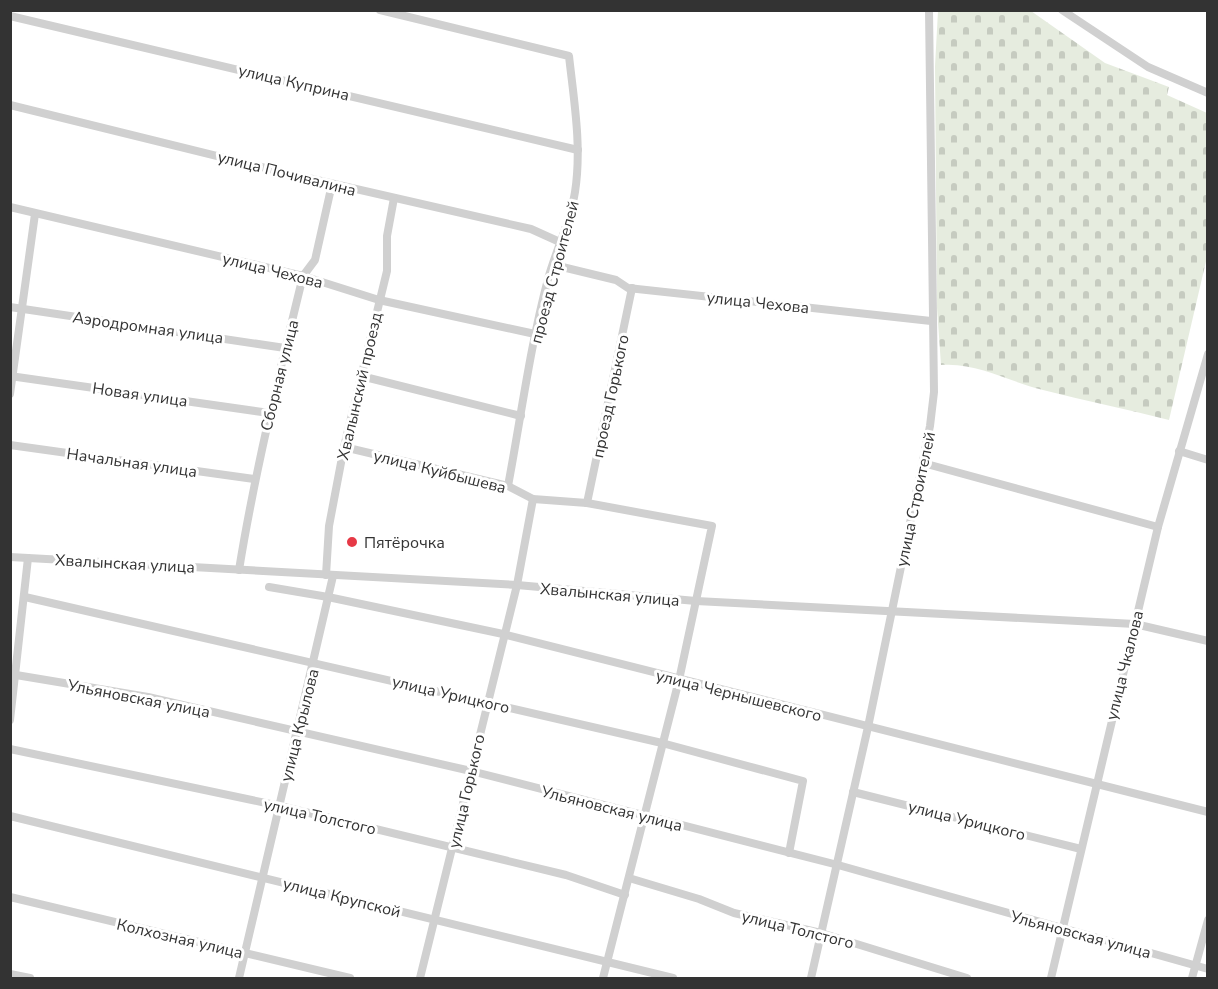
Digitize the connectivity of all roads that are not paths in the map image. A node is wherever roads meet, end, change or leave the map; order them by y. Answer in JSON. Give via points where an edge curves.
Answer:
{"nodes":[{"id":1,"x":380,"y":10,"type":"edge"},
{"id":2,"x":929,"y":10,"type":"edge"},
{"id":3,"x":1062,"y":10,"type":"edge"},
{"id":4,"x":10,"y":16,"type":"edge"},
{"id":5,"x":1208,"y":93,"type":"edge"},
{"id":6,"x":10,"y":105,"type":"edge"},
{"id":7,"x":578,"y":150,"type":"junction"},
{"id":8,"x":332,"y":184,"type":"junction"},
{"id":9,"x":394,"y":198,"type":"junction"},
{"id":10,"x":10,"y":207,"type":"edge"},
{"id":11,"x":35,"y":214,"type":"junction"},
{"id":12,"x":562,"y":243,"type":"junction"},
{"id":13,"x":554,"y":265,"type":"junction"},
{"id":14,"x":303,"y":276,"type":"junction"},
{"id":15,"x":632,"y":288,"type":"junction"},
{"id":16,"x":379,"y":300,"type":"junction"},
{"id":17,"x":10,"y":307,"type":"edge"},
{"id":18,"x":22,"y":309,"type":"junction"},
{"id":19,"x":931,"y":321,"type":"junction"},
{"id":20,"x":536,"y":334,"type":"junction"},
{"id":21,"x":285,"y":348,"type":"junction"},
{"id":22,"x":1208,"y":354,"type":"edge"},
{"id":23,"x":12,"y":376,"type":"edge"},
{"id":24,"x":361,"y":376,"type":"junction"},
{"id":25,"x":10,"y":394,"type":"edge"},
{"id":26,"x":269,"y":413,"type":"junction"},
{"id":27,"x":521,"y":416,"type":"junction"},
{"id":28,"x":10,"y":445,"type":"edge"},
{"id":29,"x":344,"y":447,"type":"junction"},
{"id":30,"x":1179,"y":451,"type":"junction"},
{"id":31,"x":1208,"y":460,"type":"edge"},
{"id":32,"x":923,"y":463,"type":"junction"},
{"id":33,"x":254,"y":479,"type":"junction"},
{"id":34,"x":508,"y":486,"type":"junction"},
{"id":35,"x":533,"y":499,"type":"junction"},
{"id":36,"x":587,"y":503,"type":"junction"},
{"id":37,"x":1158,"y":527,"type":"junction"},
{"id":38,"x":10,"y":557,"type":"edge"},
{"id":39,"x":28,"y":558,"type":"junction"},
{"id":40,"x":239,"y":570,"type":"junction"},
{"id":41,"x":329,"y":576,"type":"junction"},
{"id":42,"x":517,"y":585,"type":"junction"},
{"id":43,"x":269,"y":587,"type":"dead end"},
{"id":44,"x":25,"y":597,"type":"junction"},
{"id":45,"x":328,"y":597,"type":"junction"},
{"id":46,"x":696,"y":601,"type":"junction"},
{"id":47,"x":892,"y":610,"type":"junction"},
{"id":48,"x":1134,"y":624,"type":"junction"},
{"id":49,"x":503,"y":634,"type":"junction"},
{"id":50,"x":1208,"y":641,"type":"edge"},
{"id":51,"x":314,"y":664,"type":"junction"},
{"id":52,"x":13,"y":674,"type":"edge"},
{"id":53,"x":679,"y":680,"type":"junction"},
{"id":54,"x":486,"y":702,"type":"junction"},
{"id":55,"x":10,"y":720,"type":"edge"},
{"id":56,"x":868,"y":727,"type":"junction"},
{"id":57,"x":297,"y":732,"type":"junction"},
{"id":58,"x":662,"y":743,"type":"junction"},
{"id":59,"x":10,"y":749,"type":"edge"},
{"id":60,"x":471,"y":771,"type":"junction"},
{"id":61,"x":1097,"y":783,"type":"junction"},
{"id":62,"x":853,"y":792,"type":"junction"},
{"id":63,"x":280,"y":806,"type":"junction"},
{"id":64,"x":1208,"y":812,"type":"edge"},
{"id":65,"x":10,"y":816,"type":"edge"},
{"id":66,"x":643,"y":816,"type":"junction"},
{"id":67,"x":452,"y":848,"type":"junction"},
{"id":68,"x":1081,"y":849,"type":"junction"},
{"id":69,"x":789,"y":853,"type":"junction"},
{"id":70,"x":838,"y":865,"type":"junction"},
{"id":71,"x":261,"y":877,"type":"junction"},
{"id":72,"x":629,"y":878,"type":"junction"},
{"id":73,"x":625,"y":895,"type":"junction"},
{"id":74,"x":10,"y":897,"type":"edge"},
{"id":75,"x":435,"y":920,"type":"junction"},
{"id":76,"x":1208,"y":920,"type":"edge"},
{"id":77,"x":1064,"y":930,"type":"junction"},
{"id":78,"x":821,"y":933,"type":"junction"},
{"id":79,"x":245,"y":953,"type":"junction"},
{"id":80,"x":608,"y":961,"type":"junction"},
{"id":81,"x":1195,"y":966,"type":"junction"},
{"id":82,"x":1208,"y":969,"type":"edge"},
{"id":83,"x":10,"y":974,"type":"edge"},
{"id":84,"x":30,"y":978,"type":"edge"},
{"id":85,"x":239,"y":978,"type":"edge"},
{"id":86,"x":350,"y":978,"type":"edge"},
{"id":87,"x":420,"y":978,"type":"edge"},
{"id":88,"x":603,"y":978,"type":"edge"},
{"id":89,"x":673,"y":978,"type":"edge"},
{"id":90,"x":811,"y":978,"type":"edge"},
{"id":91,"x":967,"y":978,"type":"edge"},
{"id":92,"x":1050,"y":978,"type":"edge"},
{"id":93,"x":1191,"y":978,"type":"edge"}],
"edges":[{"from":1,"to":7,"type":"street","name":"проезд Строителей","via":[[569,56]]},
{"from":2,"to":19,"type":"street","name":"улица Строителей"},
{"from":3,"to":5,"type":"street","via":[[1148,67]]},
{"from":4,"to":7,"type":"street","name":"улица Куприна"},
{"from":6,"to":8,"type":"street","name":"улица Почивалина"},
{"from":7,"to":12,"type":"street","name":"проезд Строителей","via":[[575,192]]},
{"from":8,"to":9,"type":"street","name":"улица Почивалина"},
{"from":8,"to":14,"type":"street","name":"Сборная улица","via":[[315,260]]},
{"from":9,"to":12,"type":"street","name":"улица Почивалина","via":[[531,228]]},
{"from":9,"to":16,"type":"street","name":"Хвалынский проезд","via":[[387,236],[387,271]]},
{"from":10,"to":11,"type":"street","name":"улица Чехова"},
{"from":11,"to":14,"type":"street","name":"улица Чехова"},
{"from":11,"to":18,"type":"street"},
{"from":12,"to":13,"type":"street","name":"проезд Строителей"},
{"from":13,"to":15,"type":"street","name":"улица Чехова","via":[[616,280]]},
{"from":13,"to":20,"type":"street","name":"проезд Строителей"},
{"from":14,"to":16,"type":"street","name":"улица Чехова"},
{"from":14,"to":21,"type":"street","name":"Сборная улица"},
{"from":15,"to":19,"type":"street","name":"улица Чехова"},
{"from":15,"to":36,"type":"street","name":"проезд Горького"},
{"from":16,"to":20,"type":"street","name":"улица Чехова"},
{"from":16,"to":24,"type":"street","name":"Хвалынский проезд"},
{"from":17,"to":18,"type":"street","name":"Аэродромная улица"},
{"from":18,"to":21,"type":"street","name":"Аэродромная улица"},
{"from":18,"to":23,"type":"street"},
{"from":19,"to":32,"type":"street","name":"улица Строителей","via":[[934,392]]},
{"from":20,"to":27,"type":"street","name":"проезд Строителей"},
{"from":21,"to":26,"type":"street","name":"Сборная улица"},
{"from":22,"to":30,"type":"street","name":"улица Чкалова"},
{"from":23,"to":25,"type":"street"},
{"from":23,"to":26,"type":"street","name":"Новая улица"},
{"from":24,"to":27,"type":"street"},
{"from":24,"to":29,"type":"street","name":"Хвалынский проезд"},
{"from":26,"to":33,"type":"street","name":"Сборная улица"},
{"from":27,"to":34,"type":"street","name":"проезд Строителей"},
{"from":28,"to":33,"type":"street","name":"Начальная улица"},
{"from":29,"to":34,"type":"street","name":"улица Куйбышева"},
{"from":29,"to":41,"type":"street","name":"Хвалынский проезд","via":[[329,526]]},
{"from":30,"to":31,"type":"street"},
{"from":30,"to":37,"type":"street","name":"улица Чкалова"},
{"from":32,"to":37,"type":"street"},
{"from":32,"to":47,"type":"street","name":"улица Строителей"},
{"from":33,"to":40,"type":"street","name":"Сборная улица"},
{"from":34,"to":35,"type":"street","name":"улица Куйбышева"},
{"from":35,"to":36,"type":"street","name":"улица Куйбышева"},
{"from":35,"to":42,"type":"street","name":"улица Горького"},
{"from":36,"to":46,"type":"street","name":"улица Куйбышева","via":[[712,526]]},
{"from":37,"to":48,"type":"street","name":"улица Чкалова"},
{"from":38,"to":39,"type":"street","name":"Хвалынская улица"},
{"from":39,"to":40,"type":"street","name":"Хвалынская улица"},
{"from":39,"to":44,"type":"street"},
{"from":40,"to":41,"type":"street","name":"Хвалынская улица"},
{"from":41,"to":42,"type":"street","name":"Хвалынская улица"},
{"from":41,"to":45,"type":"street","name":"улица Крылова"},
{"from":42,"to":46,"type":"street","name":"Хвалынская улица"},
{"from":42,"to":49,"type":"street","name":"улица Горького"},
{"from":43,"to":45,"type":"street","name":"улица Чернышевского"},
{"from":44,"to":51,"type":"street","name":"улица Урицкого"},
{"from":44,"to":52,"type":"street"},
{"from":45,"to":49,"type":"street","name":"улица Чернышевского"},
{"from":45,"to":51,"type":"street","name":"улица Крылова"},
{"from":46,"to":47,"type":"street","name":"Хвалынская улица"},
{"from":46,"to":53,"type":"street"},
{"from":47,"to":48,"type":"street","name":"Хвалынская улица"},
{"from":47,"to":56,"type":"street","name":"улица Строителей"},
{"from":48,"to":50,"type":"street","name":"Хвалынская улица"},
{"from":48,"to":61,"type":"street","name":"улица Чкалова"},
{"from":49,"to":53,"type":"street","name":"улица Чернышевского"},
{"from":49,"to":54,"type":"street","name":"улица Горького"},
{"from":51,"to":54,"type":"street","name":"улица Урицкого"},
{"from":51,"to":57,"type":"street","name":"улица Крылова"},
{"from":52,"to":55,"type":"street"},
{"from":52,"to":57,"type":"street","name":"Ульяновская улица","via":[[148,697]]},
{"from":53,"to":56,"type":"street","name":"улица Чернышевского"},
{"from":53,"to":58,"type":"street"},
{"from":54,"to":58,"type":"street","name":"улица Урицкого"},
{"from":54,"to":60,"type":"street","name":"улица Горького"},
{"from":56,"to":61,"type":"street","name":"улица Чернышевского"},
{"from":56,"to":62,"type":"street","name":"улица Строителей"},
{"from":57,"to":60,"type":"street","name":"Ульяновская улица"},
{"from":57,"to":63,"type":"street","name":"улица Крылова"},
{"from":58,"to":66,"type":"street"},
{"from":58,"to":69,"type":"street","name":"улица Урицкого","via":[[803,781]]},
{"from":59,"to":63,"type":"street","name":"улица Толстого"},
{"from":60,"to":66,"type":"street","name":"Ульяновская улица"},
{"from":60,"to":67,"type":"street","name":"улица Горького"},
{"from":61,"to":64,"type":"street","name":"улица Чернышевского"},
{"from":61,"to":68,"type":"street","name":"улица Чкалова"},
{"from":62,"to":68,"type":"street","name":"улица Урицкого"},
{"from":62,"to":70,"type":"street","name":"улица Строителей"},
{"from":63,"to":67,"type":"street","name":"улица Толстого"},
{"from":63,"to":71,"type":"street","name":"улица Крылова"},
{"from":65,"to":71,"type":"street","name":"улица Крупской"},
{"from":66,"to":69,"type":"street","name":"Ульяновская улица"},
{"from":66,"to":72,"type":"street"},
{"from":67,"to":73,"type":"street","name":"улица Толстого","via":[[566,874]]},
{"from":67,"to":75,"type":"street","name":"улица Горького"},
{"from":68,"to":77,"type":"street","name":"улица Чкалова"},
{"from":69,"to":70,"type":"street","name":"Ульяновская улица"},
{"from":70,"to":77,"type":"street","name":"Ульяновская улица"},
{"from":70,"to":78,"type":"street","name":"улица Строителей"},
{"from":71,"to":75,"type":"street","name":"улица Крупской"},
{"from":71,"to":79,"type":"street","name":"улица Крылова"},
{"from":72,"to":73,"type":"street"},
{"from":72,"to":78,"type":"street","name":"улица Толстого","via":[[734,913]]},
{"from":73,"to":80,"type":"street"},
{"from":74,"to":79,"type":"street","name":"Колхозная улица"},
{"from":75,"to":80,"type":"street","name":"улица Крупской"},
{"from":75,"to":87,"type":"street","name":"улица Горького"},
{"from":76,"to":81,"type":"street"},
{"from":77,"to":81,"type":"street","name":"Ульяновская улица"},
{"from":77,"to":92,"type":"street","name":"улица Чкалова"},
{"from":78,"to":90,"type":"street","name":"улица Строителей"},
{"from":78,"to":91,"type":"street","name":"улица Толстого"},
{"from":79,"to":85,"type":"street","name":"улица Крылова"},
{"from":79,"to":86,"type":"street","name":"Колхозная улица"},
{"from":80,"to":88,"type":"street"},
{"from":80,"to":89,"type":"street","name":"улица Крупской"},
{"from":81,"to":82,"type":"street","name":"Ульяновская улица"},
{"from":81,"to":93,"type":"street"},
{"from":83,"to":84,"type":"street"}]}
